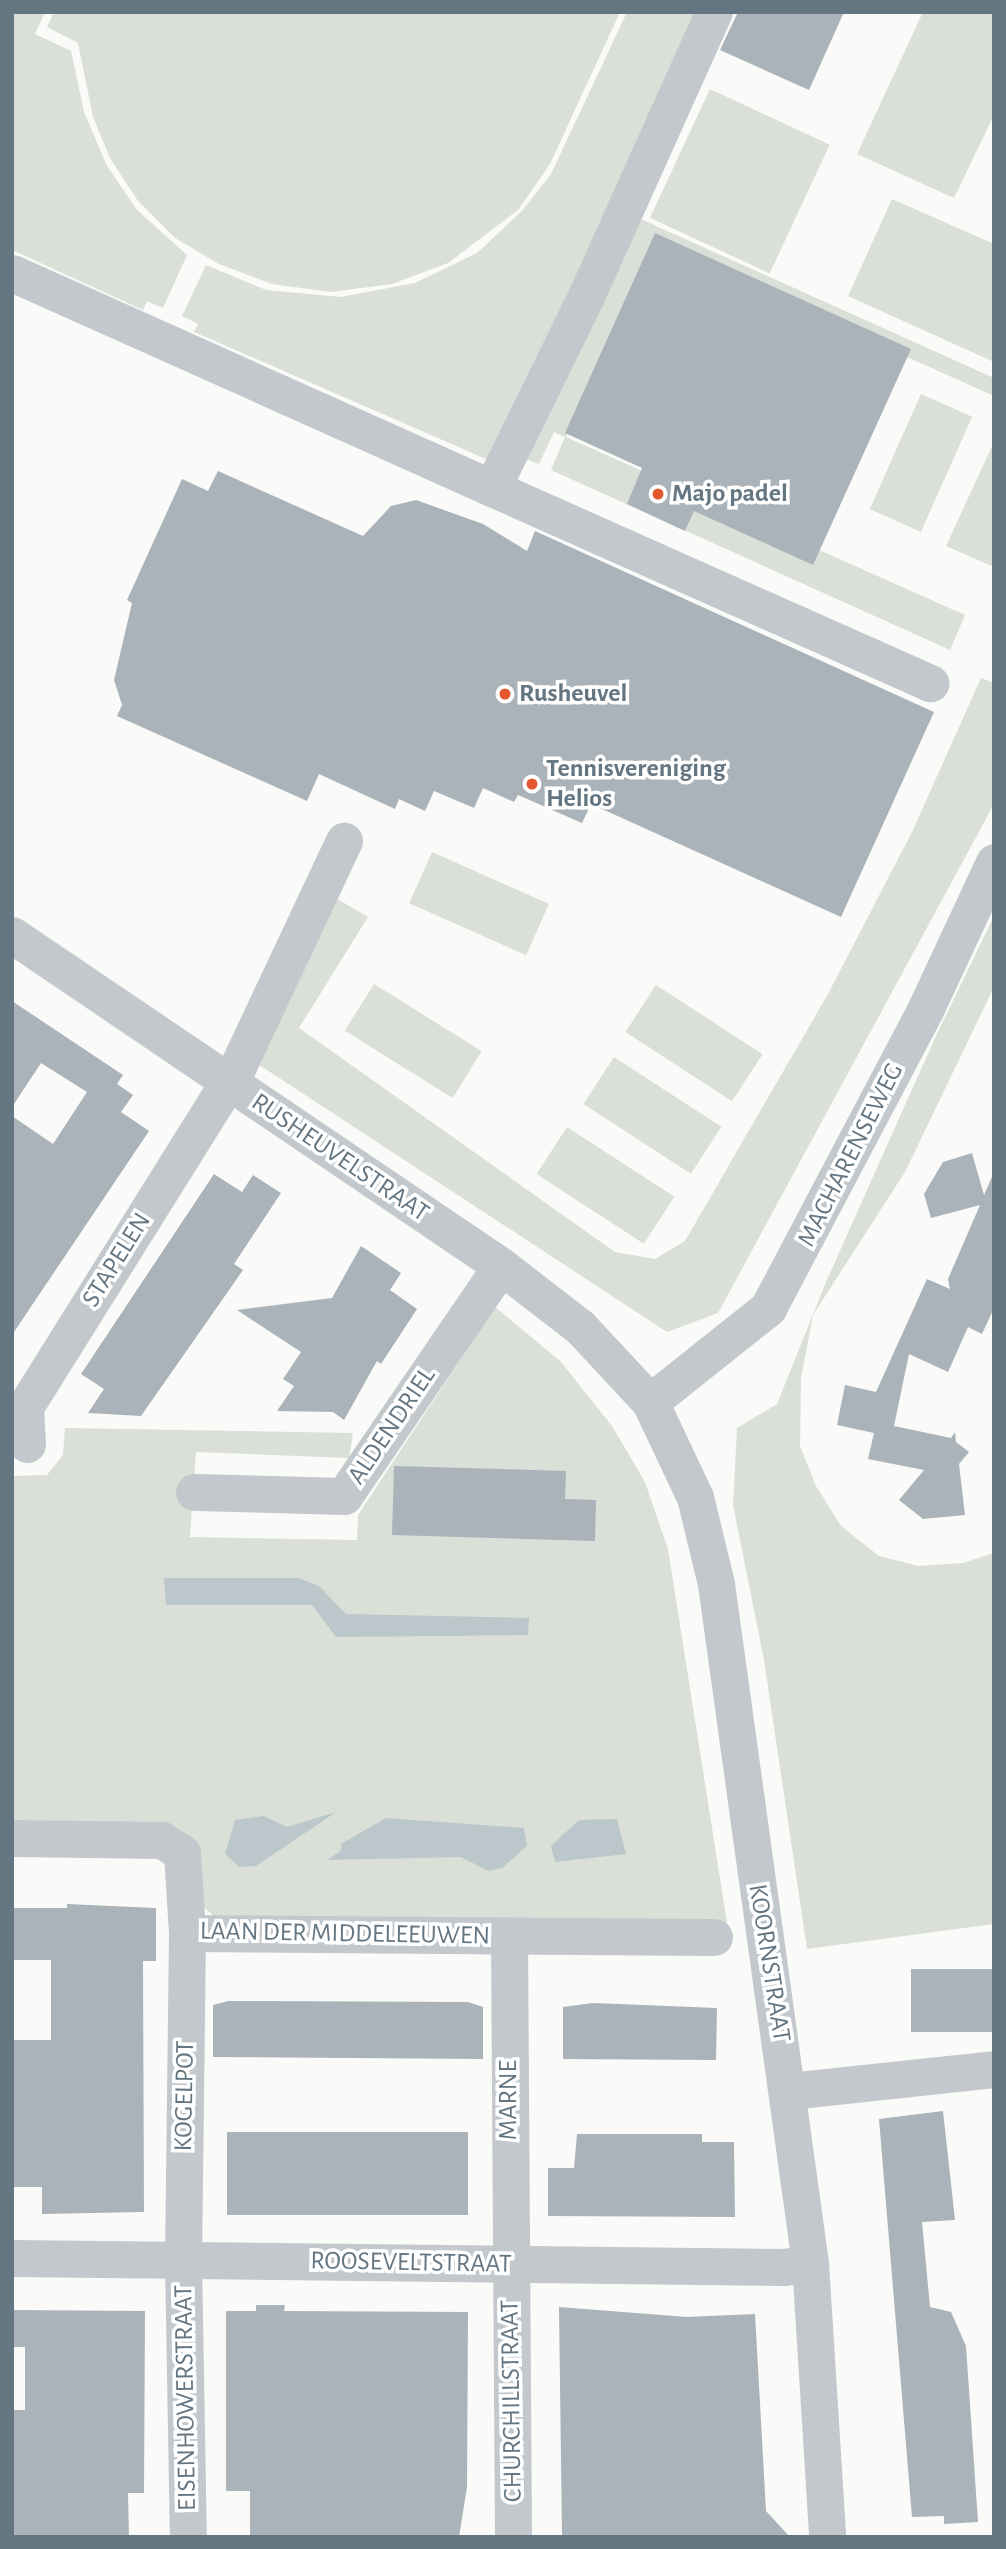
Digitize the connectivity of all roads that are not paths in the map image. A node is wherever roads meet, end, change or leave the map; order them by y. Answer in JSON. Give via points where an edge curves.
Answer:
{"nodes":[{"id":1,"x":714,"y":12,"type":"edge"},
{"id":2,"x":12,"y":273,"type":"edge"},
{"id":3,"x":492,"y":488,"type":"junction"},
{"id":4,"x":932,"y":683,"type":"dead end"},
{"id":5,"x":344,"y":841,"type":"dead end"},
{"id":6,"x":994,"y":862,"type":"edge"},
{"id":7,"x":12,"y":935,"type":"edge"},
{"id":8,"x":228,"y":1082,"type":"junction"},
{"id":9,"x":501,"y":1266,"type":"junction"},
{"id":10,"x":650,"y":1402,"type":"junction"},
{"id":11,"x":27,"y":1444,"type":"dead end"},
{"id":12,"x":194,"y":1492,"type":"dead end"},
{"id":13,"x":12,"y":1838,"type":"edge"},
{"id":14,"x":187,"y":1933,"type":"junction"},
{"id":15,"x":509,"y":1936,"type":"junction"},
{"id":16,"x":714,"y":1937,"type":"dead end"},
{"id":17,"x":994,"y":2069,"type":"edge"},
{"id":18,"x":789,"y":2091,"type":"junction"},
{"id":19,"x":12,"y":2258,"type":"edge"},
{"id":20,"x":183,"y":2259,"type":"junction"},
{"id":21,"x":810,"y":2263,"type":"junction"},
{"id":22,"x":510,"y":2265,"type":"junction"},
{"id":23,"x":188,"y":2537,"type":"edge"},
{"id":24,"x":513,"y":2537,"type":"edge"},
{"id":25,"x":827,"y":2537,"type":"edge"}],
"edges":[{"from":1,"to":3,"type":"street","via":[[587,294]]},
{"from":2,"to":3,"type":"street"},
{"from":3,"to":4,"type":"street"},
{"from":5,"to":8,"type":"street","name":"STAPELEN"},
{"from":6,"to":10,"type":"street","name":"MACHARENSEWEG","via":[[920,1021],[768,1308]]},
{"from":7,"to":8,"type":"street","name":"RUSHEUVELSTRAAT"},
{"from":8,"to":9,"type":"street","name":"RUSHEUVELSTRAAT"},
{"from":8,"to":11,"type":"street","name":"STAPELEN","via":[[25,1407]]},
{"from":9,"to":10,"type":"street","name":"RUSHEUVELSTRAAT","via":[[580,1327]]},
{"from":9,"to":12,"type":"street","name":"ALDENDRIEL","via":[[344,1496]]},
{"from":10,"to":18,"type":"street","name":"KOORNSTRAAT","via":[[695,1497],[716,1584]]},
{"from":13,"to":14,"type":"street","name":"LAAN DER MIDDELEEUWEN","via":[[162,1840],[182,1853]]},
{"from":14,"to":15,"type":"street","name":"LAAN DER MIDDELEEUWEN"},
{"from":14,"to":20,"type":"street","name":"KOGELPOT"},
{"from":15,"to":16,"type":"street","name":"LAAN DER MIDDELEEUWEN"},
{"from":15,"to":22,"type":"street","name":"MARNE"},
{"from":17,"to":18,"type":"street"},
{"from":18,"to":21,"type":"street","name":"KOORNSTRAAT"},
{"from":19,"to":20,"type":"street","name":"ROOSEVELTSTRAAT"},
{"from":20,"to":22,"type":"street","name":"ROOSEVELTSTRAAT"},
{"from":20,"to":23,"type":"street","name":"EISENHOWERSTRAAT"},
{"from":21,"to":22,"type":"street","name":"ROOSEVELTSTRAAT","via":[[784,2267]]},
{"from":21,"to":25,"type":"street","name":"KOORNSTRAAT"},
{"from":22,"to":24,"type":"street","name":"CHURCHILLSTRAAT"}]}
